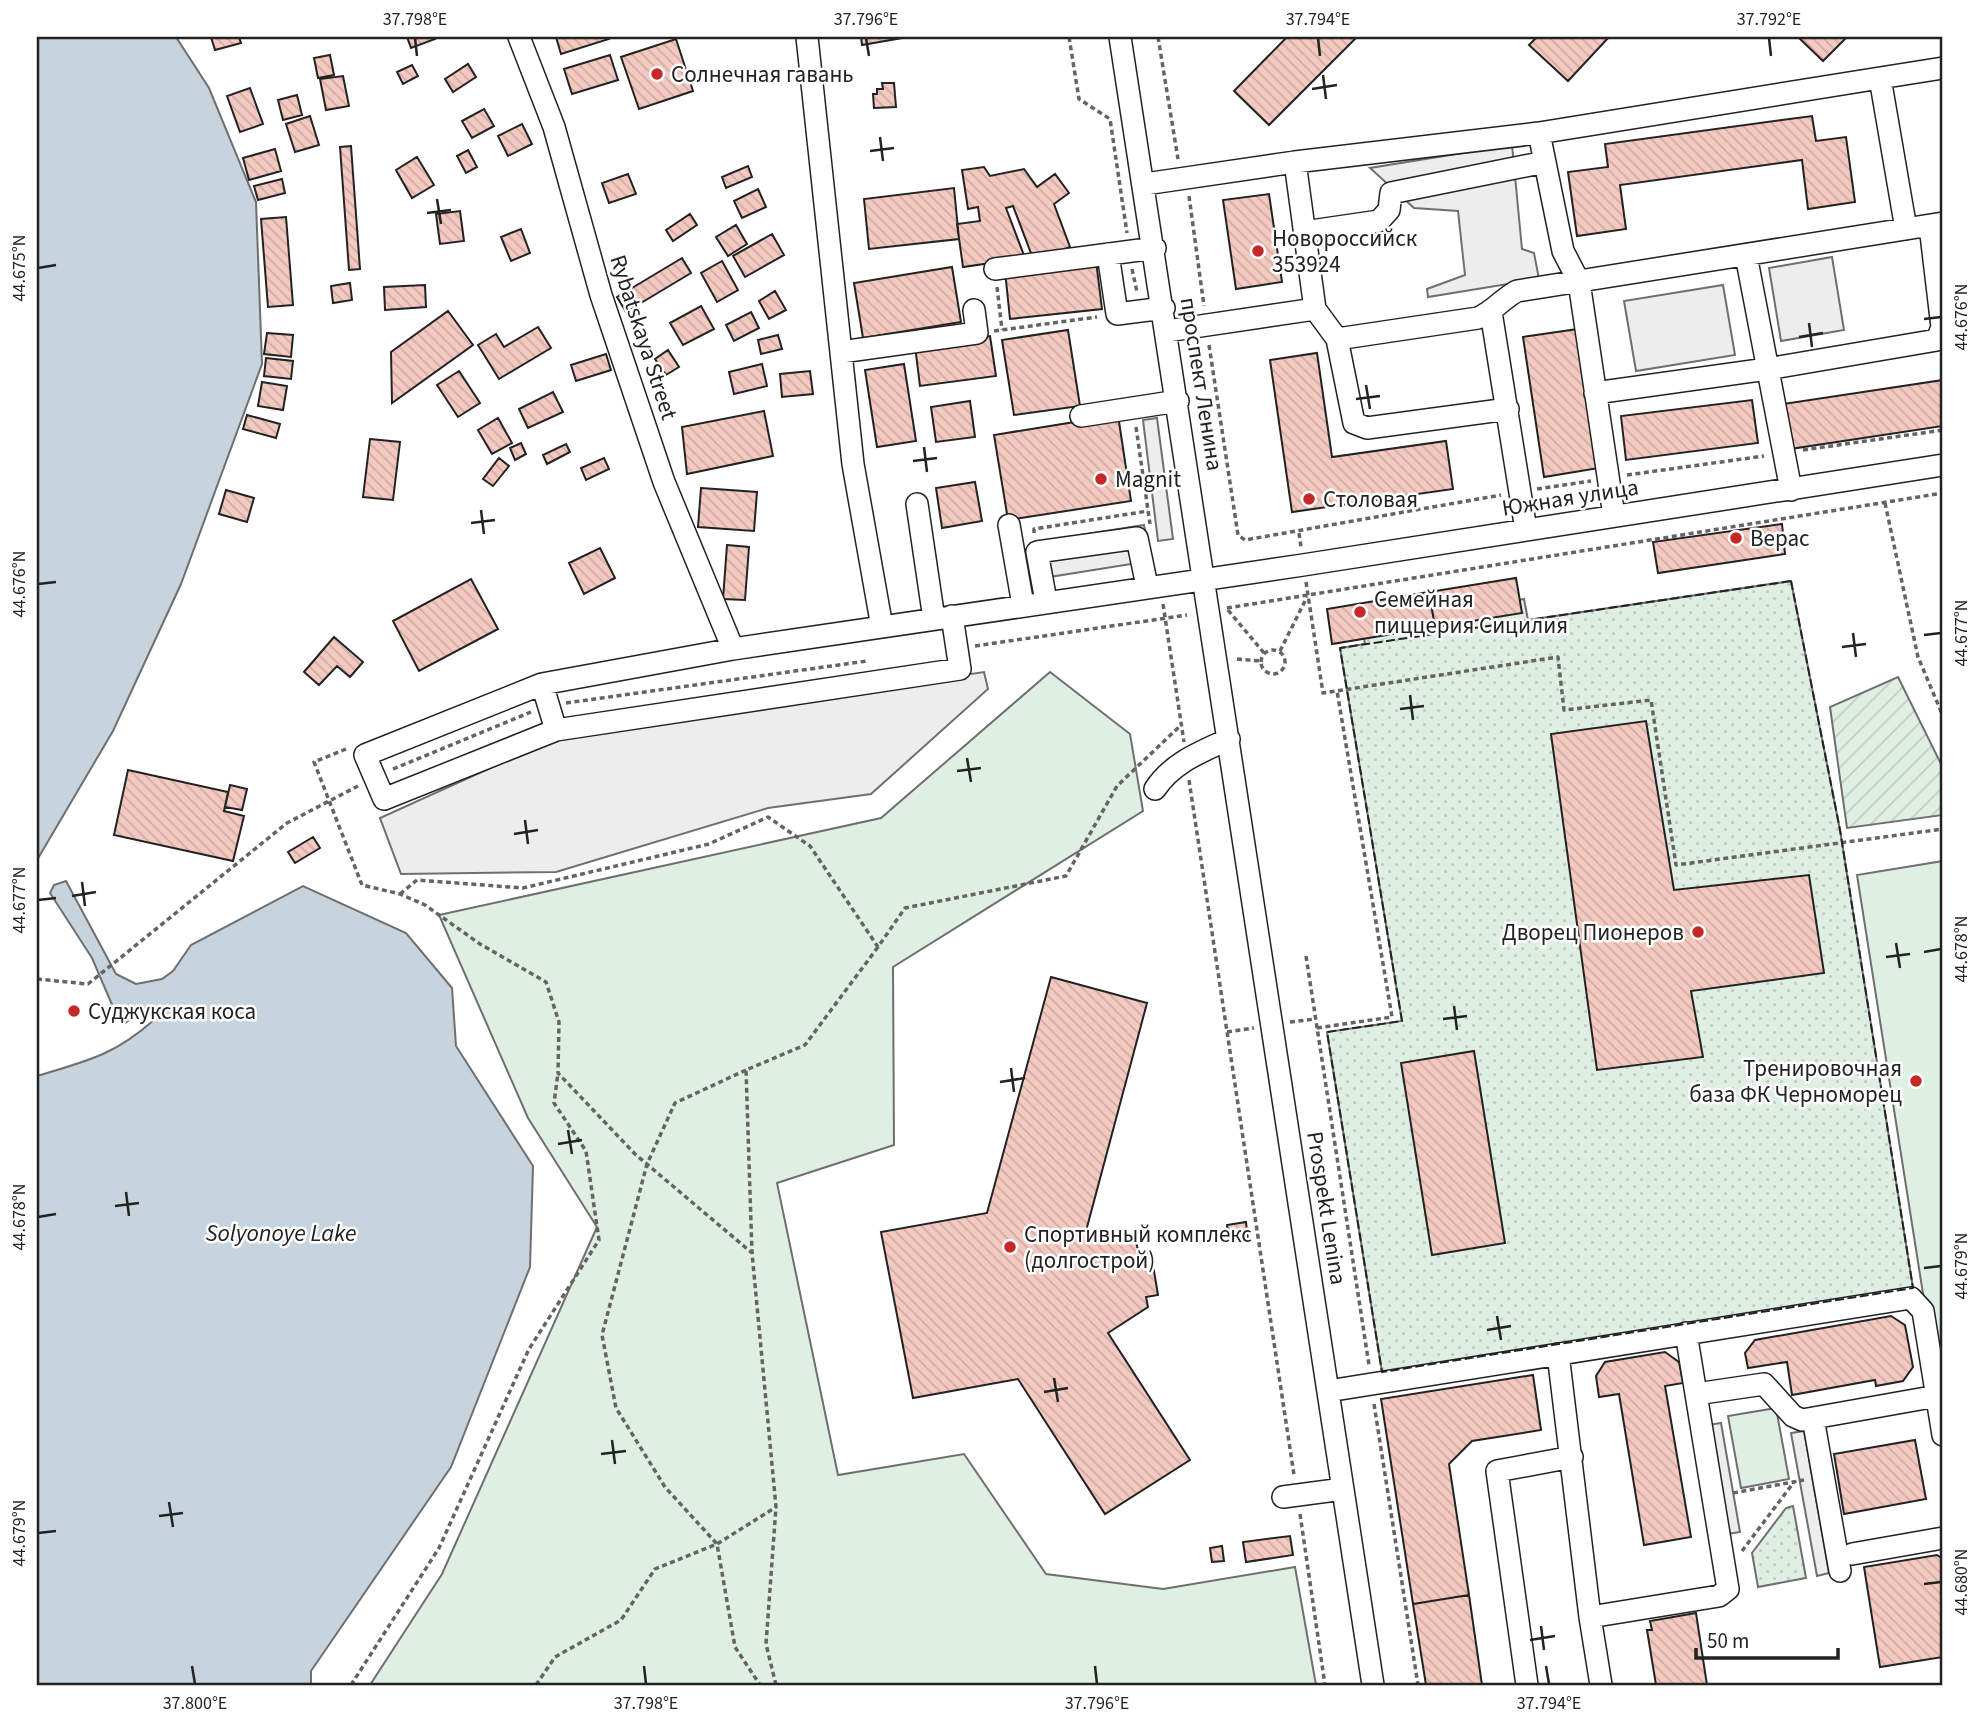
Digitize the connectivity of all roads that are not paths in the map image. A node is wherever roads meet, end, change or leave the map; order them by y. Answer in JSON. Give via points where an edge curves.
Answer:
{"nodes":[{"id":1,"x":519,"y":37,"type":"edge"},
{"id":2,"x":807,"y":37,"type":"edge"},
{"id":3,"x":1120,"y":37,"type":"edge"},
{"id":4,"x":1943,"y":68,"type":"edge"},
{"id":5,"x":1880,"y":78,"type":"junction"},
{"id":6,"x":1539,"y":133,"type":"junction"},
{"id":7,"x":1295,"y":162,"type":"junction"},
{"id":8,"x":1545,"y":162,"type":"junction"},
{"id":9,"x":1145,"y":184,"type":"junction"},
{"id":10,"x":1937,"y":224,"type":"edge"},
{"id":11,"x":1906,"y":229,"type":"junction"},
{"id":12,"x":1304,"y":232,"type":"junction"},
{"id":13,"x":1155,"y":248,"type":"junction"},
{"id":14,"x":1119,"y":253,"type":"junction"},
{"id":15,"x":1746,"y":255,"type":"junction"},
{"id":16,"x":995,"y":269,"type":"road end"},
{"id":17,"x":1579,"y":282,"type":"junction"},
{"id":18,"x":1164,"y":308,"type":"junction"},
{"id":19,"x":1315,"y":309,"type":"junction"},
{"id":20,"x":974,"y":310,"type":"dead end"},
{"id":21,"x":1491,"y":312,"type":"junction"},
{"id":22,"x":1167,"y":331,"type":"junction"},
{"id":23,"x":1338,"y":339,"type":"junction"},
{"id":24,"x":841,"y":352,"type":"junction"},
{"id":25,"x":1767,"y":369,"type":"junction"},
{"id":26,"x":1595,"y":393,"type":"junction"},
{"id":27,"x":1178,"y":401,"type":"junction"},
{"id":28,"x":1508,"y":409,"type":"junction"},
{"id":29,"x":1081,"y":416,"type":"dead end"},
{"id":30,"x":1943,"y":465,"type":"edge"},
{"id":31,"x":1791,"y":490,"type":"junction"},
{"id":32,"x":917,"y":504,"type":"dead end"},
{"id":33,"x":1614,"y":516,"type":"junction"},
{"id":34,"x":1009,"y":525,"type":"dead end"},
{"id":35,"x":1526,"y":530,"type":"junction"},
{"id":36,"x":1204,"y":578,"type":"junction"},
{"id":37,"x":1147,"y":586,"type":"junction"},
{"id":38,"x":1045,"y":601,"type":"junction"},
{"id":39,"x":1023,"y":605,"type":"junction"},
{"id":40,"x":943,"y":617,"type":"junction"},
{"id":41,"x":882,"y":627,"type":"junction"},
{"id":42,"x":733,"y":649,"type":"junction"},
{"id":43,"x":542,"y":684,"type":"junction"},
{"id":44,"x":556,"y":730,"type":"junction"},
{"id":45,"x":1229,"y":740,"type":"junction"},
{"id":46,"x":1155,"y":789,"type":"dead end"},
{"id":47,"x":1686,"y":1333,"type":"junction"},
{"id":48,"x":1558,"y":1354,"type":"junction"},
{"id":49,"x":1328,"y":1391,"type":"junction"},
{"id":50,"x":1696,"y":1394,"type":"junction"},
{"id":51,"x":1937,"y":1396,"type":"junction"},
{"id":52,"x":1813,"y":1418,"type":"junction"},
{"id":53,"x":1943,"y":1435,"type":"edge"},
{"id":54,"x":1572,"y":1457,"type":"junction"},
{"id":55,"x":1343,"y":1489,"type":"junction"},
{"id":56,"x":1290,"y":1496,"type":"road end"},
{"id":57,"x":1943,"y":1538,"type":"edge"},
{"id":58,"x":1590,"y":1617,"type":"junction"},
{"id":59,"x":1373,"y":1685,"type":"edge"},
{"id":60,"x":1527,"y":1685,"type":"edge"},
{"id":61,"x":1601,"y":1685,"type":"edge"}],
"edges":[{"from":1,"to":42,"type":"street","name":"Rybatskaya Street","via":[[554,127],[601,295],[664,482]]},
{"from":2,"to":24,"type":"street"},
{"from":3,"to":9,"type":"street","name":"проспект Ленина"},
{"from":4,"to":5,"type":"street"},
{"from":5,"to":6,"type":"street"},
{"from":5,"to":11,"type":"street"},
{"from":6,"to":7,"type":"street"},
{"from":6,"to":8,"type":"street"},
{"from":7,"to":9,"type":"street"},
{"from":7,"to":12,"type":"street"},
{"from":8,"to":12,"type":"street","via":[[1391,192],[1389,210],[1379,221]]},
{"from":8,"to":17,"type":"street","via":[[1563,251]]},
{"from":9,"to":13,"type":"street","name":"проспект Ленина"},
{"from":10,"to":11,"type":"street"},
{"from":10,"to":25,"type":"street","via":[[1942,327],[1937,340]]},
{"from":11,"to":15,"type":"street"},
{"from":12,"to":19,"type":"street"},
{"from":13,"to":14,"type":"street"},
{"from":13,"to":18,"type":"street","name":"проспект Ленина"},
{"from":14,"to":16,"type":"street"},
{"from":14,"to":18,"type":"street","via":[[1117,314]]},
{"from":15,"to":17,"type":"street"},
{"from":15,"to":25,"type":"street"},
{"from":17,"to":21,"type":"street","via":[[1517,292],[1501,299]]},
{"from":17,"to":26,"type":"street"},
{"from":18,"to":22,"type":"street","name":"проспект Ленина"},
{"from":19,"to":22,"type":"street","via":[[1205,318]]},
{"from":19,"to":23,"type":"street"},
{"from":20,"to":24,"type":"street","via":[[977,333]]},
{"from":21,"to":23,"type":"street","via":[[1456,324]]},
{"from":21,"to":28,"type":"street"},
{"from":22,"to":27,"type":"street","name":"проспект Ленина"},
{"from":23,"to":28,"type":"street","via":[[1351,416],[1360,427]]},
{"from":24,"to":41,"type":"street","via":[[853,464]]},
{"from":25,"to":26,"type":"street"},
{"from":25,"to":31,"type":"street"},
{"from":26,"to":33,"type":"street"},
{"from":27,"to":29,"type":"street"},
{"from":27,"to":36,"type":"street","name":"проспект Ленина"},
{"from":28,"to":35,"type":"street"},
{"from":30,"to":31,"type":"street","name":"Южная улица"},
{"from":31,"to":33,"type":"street","name":"Южная улица"},
{"from":32,"to":40,"type":"street"},
{"from":33,"to":35,"type":"street","name":"Южная улица"},
{"from":34,"to":39,"type":"street"},
{"from":35,"to":36,"type":"street","name":"Южная улица"},
{"from":36,"to":37,"type":"street","name":"Южная улица"},
{"from":36,"to":45,"type":"street","name":"проспект Ленина"},
{"from":37,"to":38,"type":"street","name":"Южная улица"},
{"from":37,"to":38,"type":"street","via":[[1138,538],[1050,550],[1037,552]]},
{"from":38,"to":39,"type":"street","name":"Южная улица"},
{"from":39,"to":40,"type":"street","name":"Южная улица"},
{"from":40,"to":41,"type":"street","name":"Южная улица"},
{"from":40,"to":44,"type":"street","via":[[960,669]]},
{"from":41,"to":42,"type":"street","name":"Южная улица"},
{"from":42,"to":43,"type":"street","name":"Южная улица"},
{"from":43,"to":44,"type":"street"},
{"from":43,"to":44,"type":"street","name":"Южная улица","via":[[365,755],[384,799]]},
{"from":45,"to":46,"type":"street","via":[[1186,759],[1165,773]]},
{"from":45,"to":49,"type":"street","name":"Prospekt Lenina"},
{"from":47,"to":48,"type":"street"},
{"from":47,"to":50,"type":"street"},
{"from":47,"to":51,"type":"street","via":[[1911,1298],[1923,1311]]},
{"from":48,"to":49,"type":"street"},
{"from":48,"to":54,"type":"street"},
{"from":49,"to":55,"type":"street","name":"Prospekt Lenina"},
{"from":50,"to":52,"type":"street","via":[[1763,1384],[1797,1419]]},
{"from":50,"to":58,"type":"street","via":[[1728,1589],[1719,1596]]},
{"from":51,"to":52,"type":"street"},
{"from":51,"to":53,"type":"street"},
{"from":52,"to":57,"type":"street","via":[[1846,1563]]},
{"from":54,"to":58,"type":"street"},
{"from":54,"to":60,"type":"street","via":[[1497,1471]]},
{"from":55,"to":56,"type":"street"},
{"from":55,"to":59,"type":"street","name":"Prospekt Lenina"},
{"from":58,"to":61,"type":"street"}]}
